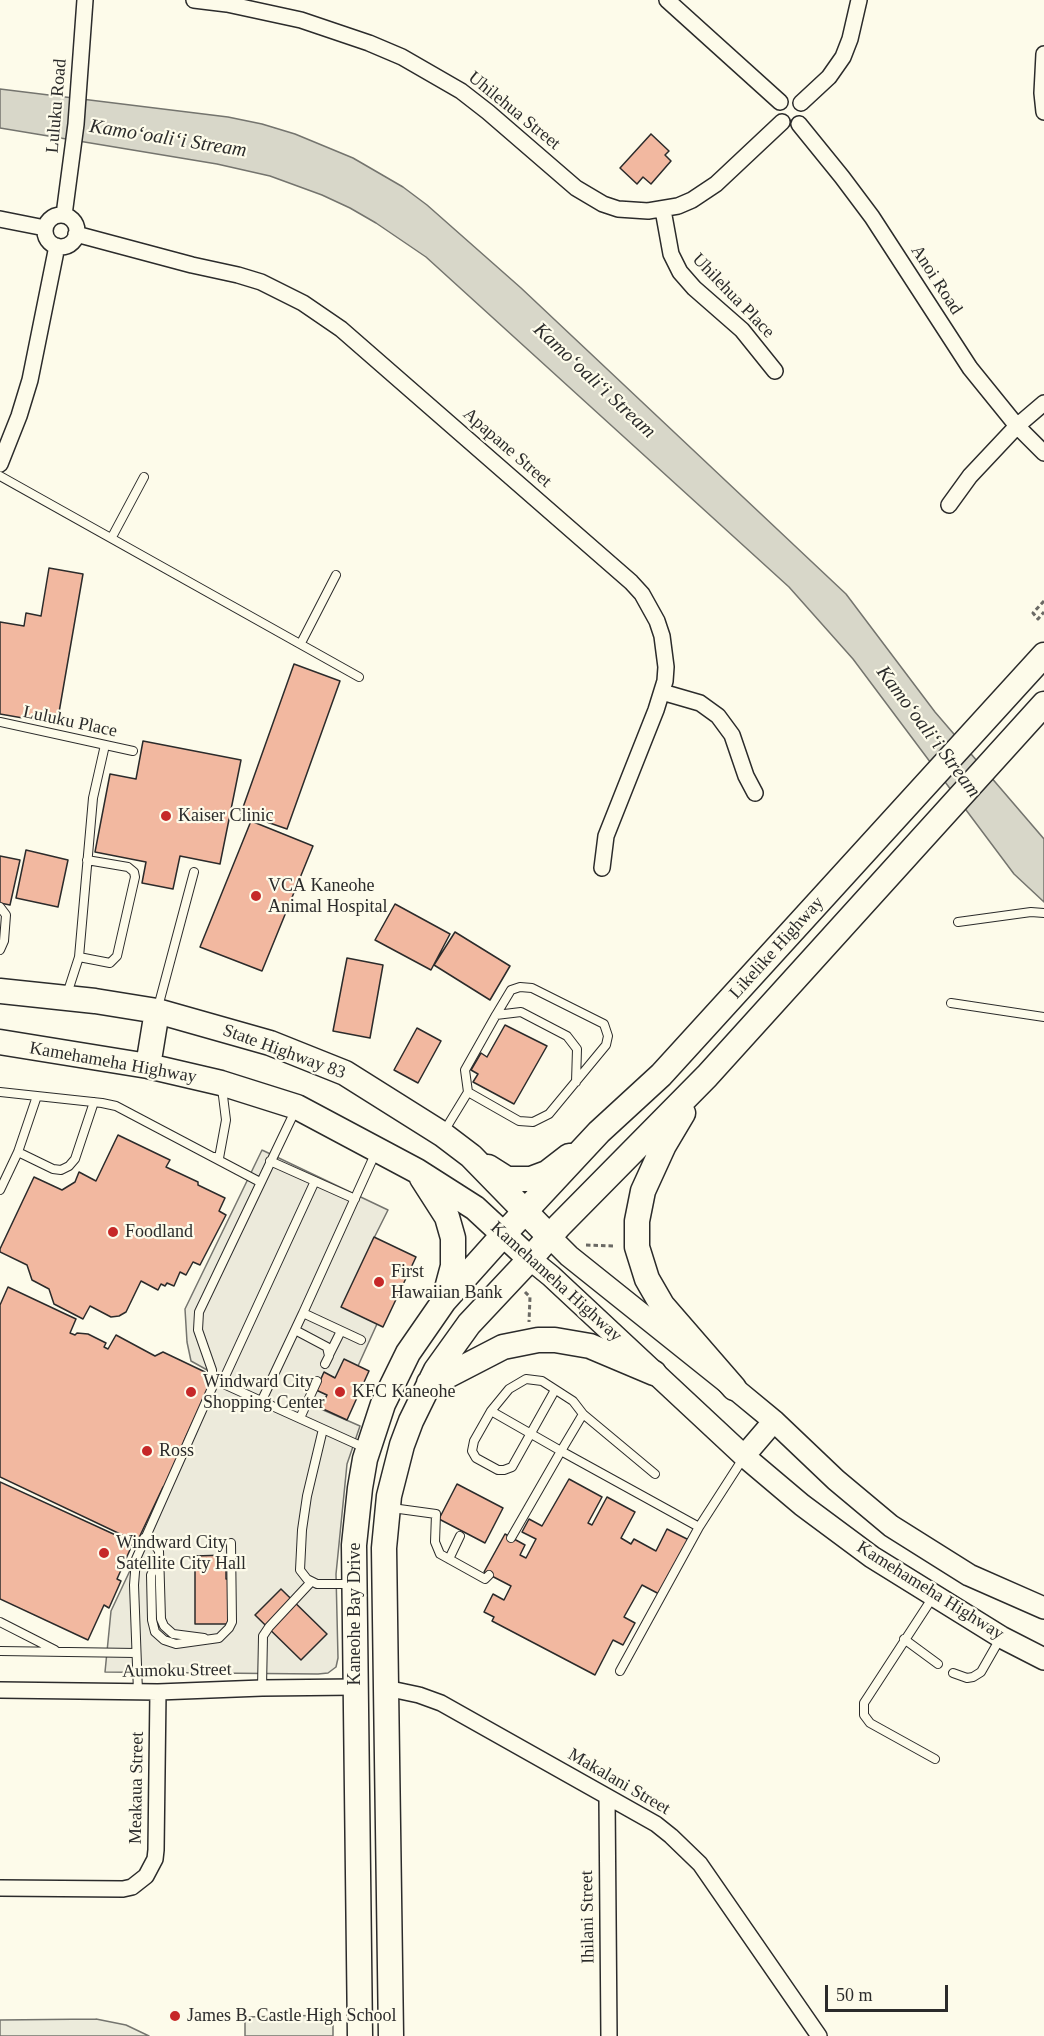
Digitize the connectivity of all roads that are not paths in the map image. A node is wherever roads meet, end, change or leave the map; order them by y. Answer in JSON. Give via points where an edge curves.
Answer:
{"nodes":[{"id":1,"x":85,"y":0,"type":"edge"},
{"id":2,"x":194,"y":0,"type":"edge"},
{"id":3,"x":667,"y":0,"type":"edge"},
{"id":4,"x":859,"y":0,"type":"edge"},
{"id":5,"x":1044,"y":54,"type":"edge"},
{"id":6,"x":780,"y":102,"type":"junction"},
{"id":7,"x":801,"y":103,"type":"junction"},
{"id":8,"x":1044,"y":112,"type":"edge"},
{"id":9,"x":782,"y":122,"type":"junction"},
{"id":10,"x":799,"y":124,"type":"junction"},
{"id":11,"x":663,"y":210,"type":"junction"},
{"id":12,"x":64,"y":215,"type":"junction"},
{"id":13,"x":0,"y":219,"type":"edge"},
{"id":14,"x":45,"y":228,"type":"junction"},
{"id":15,"x":76,"y":234,"type":"junction"},
{"id":16,"x":57,"y":246,"type":"junction"},
{"id":17,"x":775,"y":371,"type":"dead end"},
{"id":18,"x":1044,"y":403,"type":"edge"},
{"id":19,"x":1017,"y":426,"type":"junction"},
{"id":20,"x":1044,"y":453,"type":"edge"},
{"id":21,"x":0,"y":464,"type":"edge"},
{"id":22,"x":0,"y":476,"type":"edge"},
{"id":23,"x":144,"y":477,"type":"dead end"},
{"id":24,"x":949,"y":505,"type":"dead end"},
{"id":25,"x":112,"y":537,"type":"junction"},
{"id":26,"x":336,"y":575,"type":"dead end"},
{"id":27,"x":301,"y":643,"type":"junction"},
{"id":28,"x":1044,"y":656,"type":"edge"},
{"id":29,"x":359,"y":677,"type":"dead end"},
{"id":30,"x":662,"y":692,"type":"junction"},
{"id":31,"x":1044,"y":704,"type":"edge"},
{"id":32,"x":0,"y":722,"type":"edge"},
{"id":33,"x":105,"y":745,"type":"junction"},
{"id":34,"x":133,"y":751,"type":"dead end"},
{"id":35,"x":755,"y":793,"type":"dead end"},
{"id":36,"x":87,"y":860,"type":"junction"},
{"id":37,"x":602,"y":868,"type":"dead end"},
{"id":38,"x":194,"y":872,"type":"dead end"},
{"id":39,"x":0,"y":907,"type":"edge"},
{"id":40,"x":1044,"y":914,"type":"edge"},
{"id":41,"x":958,"y":922,"type":"dead end"},
{"id":42,"x":0,"y":950,"type":"edge"},
{"id":43,"x":79,"y":957,"type":"junction"},
{"id":44,"x":0,"y":991,"type":"edge"},
{"id":45,"x":65,"y":998,"type":"junction"},
{"id":46,"x":951,"y":1003,"type":"dead end"},
{"id":47,"x":157,"y":1011,"type":"junction"},
{"id":48,"x":496,"y":1015,"type":"junction"},
{"id":49,"x":1044,"y":1017,"type":"edge"},
{"id":50,"x":0,"y":1042,"type":"edge"},
{"id":51,"x":147,"y":1066,"type":"junction"},
{"id":52,"x":576,"y":1082,"type":"junction"},
{"id":53,"x":221,"y":1083,"type":"junction"},
{"id":54,"x":701,"y":1083,"type":"junction"},
{"id":55,"x":0,"y":1092,"type":"edge"},
{"id":56,"x":468,"y":1092,"type":"junction"},
{"id":57,"x":37,"y":1096,"type":"junction"},
{"id":58,"x":94,"y":1102,"type":"junction"},
{"id":59,"x":297,"y":1107,"type":"junction"},
{"id":60,"x":599,"y":1132,"type":"junction"},
{"id":61,"x":442,"y":1134,"type":"junction"},
{"id":62,"x":377,"y":1150,"type":"junction"},
{"id":63,"x":18,"y":1152,"type":"junction"},
{"id":64,"x":211,"y":1156,"type":"junction"},
{"id":65,"x":471,"y":1156,"type":"junction"},
{"id":66,"x":270,"y":1161,"type":"junction"},
{"id":67,"x":417,"y":1171,"type":"junction"},
{"id":68,"x":315,"y":1181,"type":"junction"},
{"id":69,"x":260,"y":1182,"type":"junction"},
{"id":70,"x":0,"y":1190,"type":"edge"},
{"id":71,"x":355,"y":1199,"type":"junction"},
{"id":72,"x":527,"y":1212,"type":"junction"},
{"id":73,"x":503,"y":1235,"type":"junction"},
{"id":74,"x":550,"y":1238,"type":"junction"},
{"id":75,"x":530,"y":1259,"type":"junction"},
{"id":76,"x":444,"y":1301,"type":"junction"},
{"id":77,"x":303,"y":1313,"type":"junction"},
{"id":78,"x":295,"y":1330,"type":"junction"},
{"id":79,"x":341,"y":1330,"type":"junction"},
{"id":80,"x":361,"y":1340,"type":"dead end"},
{"id":81,"x":654,"y":1373,"type":"junction"},
{"id":82,"x":213,"y":1379,"type":"junction"},
{"id":83,"x":317,"y":1382,"type":"dead end"},
{"id":84,"x":222,"y":1383,"type":"junction"},
{"id":85,"x":429,"y":1383,"type":"junction"},
{"id":86,"x":734,"y":1388,"type":"junction"},
{"id":87,"x":555,"y":1390,"type":"junction"},
{"id":88,"x":262,"y":1400,"type":"junction"},
{"id":89,"x":491,"y":1411,"type":"junction"},
{"id":90,"x":583,"y":1414,"type":"junction"},
{"id":91,"x":300,"y":1418,"type":"junction"},
{"id":92,"x":774,"y":1421,"type":"junction"},
{"id":93,"x":323,"y":1429,"type":"junction"},
{"id":94,"x":530,"y":1433,"type":"junction"},
{"id":95,"x":368,"y":1450,"type":"junction"},
{"id":96,"x":561,"y":1451,"type":"junction"},
{"id":97,"x":744,"y":1456,"type":"junction"},
{"id":98,"x":655,"y":1474,"type":"dead end"},
{"id":99,"x":388,"y":1507,"type":"junction"},
{"id":100,"x":699,"y":1527,"type":"junction"},
{"id":101,"x":460,"y":1536,"type":"dead end"},
{"id":102,"x":144,"y":1538,"type":"junction"},
{"id":103,"x":511,"y":1538,"type":"dead end"},
{"id":104,"x":231,"y":1543,"type":"dead end"},
{"id":105,"x":449,"y":1559,"type":"junction"},
{"id":106,"x":489,"y":1575,"type":"dead end"},
{"id":107,"x":311,"y":1582,"type":"junction"},
{"id":108,"x":354,"y":1584,"type":"junction"},
{"id":109,"x":934,"y":1596,"type":"junction"},
{"id":110,"x":1044,"y":1608,"type":"edge"},
{"id":111,"x":0,"y":1622,"type":"edge"},
{"id":112,"x":1001,"y":1637,"type":"junction"},
{"id":113,"x":904,"y":1639,"type":"junction"},
{"id":114,"x":0,"y":1651,"type":"edge"},
{"id":115,"x":59,"y":1652,"type":"junction"},
{"id":116,"x":136,"y":1653,"type":"junction"},
{"id":117,"x":1044,"y":1659,"type":"edge"},
{"id":118,"x":938,"y":1664,"type":"dead end"},
{"id":119,"x":620,"y":1671,"type":"dead end"},
{"id":120,"x":953,"y":1673,"type":"dead end"},
{"id":121,"x":355,"y":1687,"type":"junction"},
{"id":122,"x":262,"y":1688,"type":"junction"},
{"id":123,"x":386,"y":1688,"type":"junction"},
{"id":124,"x":0,"y":1690,"type":"edge"},
{"id":125,"x":138,"y":1692,"type":"junction"},
{"id":126,"x":158,"y":1692,"type":"junction"},
{"id":127,"x":935,"y":1760,"type":"dead end"},
{"id":128,"x":607,"y":1798,"type":"junction"},
{"id":129,"x":0,"y":1888,"type":"edge"},
{"id":130,"x":809,"y":2029,"type":"edge"},
{"id":131,"x":360,"y":2036,"type":"edge"},
{"id":132,"x":391,"y":2036,"type":"edge"},
{"id":133,"x":609,"y":2036,"type":"edge"},
{"id":134,"x":819,"y":2036,"type":"edge"}],
"edges":[{"from":1,"to":12,"type":"street","name":"Luluku Road"},
{"from":2,"to":11,"type":"street","name":"Uhilehua Street","via":[[302,20],[402,57],[461,91],[589,197],[618,209]]},
{"from":3,"to":6,"type":"street"},
{"from":4,"to":7,"type":"street","via":[[843,57],[829,78]]},
{"from":5,"to":8,"type":"street"},
{"from":6,"to":7,"type":"street","via":[[789,97]]},
{"from":6,"to":9,"type":"street","via":[[777,115]]},
{"from":7,"to":10,"type":"street","via":[[804,117]]},
{"from":9,"to":10,"type":"street"},
{"from":9,"to":11,"type":"street","name":"Uhilehua Street","via":[[705,193]]},
{"from":10,"to":19,"type":"street","name":"Anoi Road","via":[[872,217],[970,368]]},
{"from":11,"to":17,"type":"street","name":"Uhilehua Place","via":[[671,254],[686,281],[742,330]]},
{"from":12,"to":14,"type":"street","via":[[54,216]]},
{"from":12,"to":15,"type":"street","via":[[75,224]]},
{"from":13,"to":14,"type":"street"},
{"from":14,"to":16,"type":"street","via":[[50,242]]},
{"from":15,"to":16,"type":"street","via":[[72,242]]},
{"from":15,"to":30,"type":"street","name":"Apapane Street","via":[[261,282],[303,303],[341,329],[636,588],[650,607],[662,636],[666,667]]},
{"from":16,"to":21,"type":"street","via":[[30,380]]},
{"from":18,"to":19,"type":"street"},
{"from":19,"to":20,"type":"street","name":"Anoi Road"},
{"from":19,"to":24,"type":"street","via":[[970,476]]},
{"from":22,"to":25,"type":"lane"},
{"from":23,"to":25,"type":"lane"},
{"from":25,"to":27,"type":"lane"},
{"from":26,"to":27,"type":"lane"},
{"from":27,"to":29,"type":"lane"},
{"from":28,"to":60,"type":"main road","name":"Likelike Highway","via":[[660,1075]]},
{"from":30,"to":35,"type":"street","via":[[700,703],[718,716],[732,735]]},
{"from":30,"to":37,"type":"street","name":"Apapane Street","via":[[606,836]]},
{"from":31,"to":54,"type":"main road","name":"Likelike Highway"},
{"from":32,"to":33,"type":"lane","name":"Luluku Place"},
{"from":33,"to":34,"type":"lane","name":"Luluku Place"},
{"from":33,"to":36,"type":"lane","via":[[93,798]]},
{"from":36,"to":43,"type":"lane"},
{"from":36,"to":43,"type":"lane","via":[[128,867],[135,877],[117,956],[110,963]]},
{"from":38,"to":47,"type":"lane"},
{"from":39,"to":42,"type":"lane","via":[[6,915]]},
{"from":40,"to":41,"type":"lane","via":[[1032,912]]},
{"from":43,"to":45,"type":"lane"},
{"from":44,"to":45,"type":"main road","name":"State Highway 83"},
{"from":45,"to":47,"type":"main road","name":"State Highway 83"},
{"from":46,"to":49,"type":"lane"},
{"from":47,"to":51,"type":"main road"},
{"from":47,"to":61,"type":"main road","name":"State Highway 83","via":[[270,1043],[345,1073]]},
{"from":48,"to":52,"type":"lane","via":[[521,1012],[567,1036],[577,1049]]},
{"from":48,"to":52,"type":"lane","via":[[511,990],[532,988],[604,1024],[606,1044]]},
{"from":48,"to":56,"type":"lane","via":[[465,1070]]},
{"from":50,"to":51,"type":"main road","name":"Kamehameha Highway"},
{"from":51,"to":53,"type":"main road","name":"Kamehameha Highway"},
{"from":52,"to":56,"type":"lane","via":[[549,1114],[533,1122],[519,1121]]},
{"from":53,"to":59,"type":"main road","name":"Kamehameha Highway"},
{"from":53,"to":64,"type":"lane","via":[[226,1120],[219,1158]]},
{"from":54,"to":74,"type":"main road","name":"Likelike Highway"},
{"from":54,"to":86,"type":"main road","via":[[648,1177],[639,1206],[637,1247],[647,1280],[662,1305]]},
{"from":55,"to":57,"type":"lane"},
{"from":56,"to":61,"type":"lane"},
{"from":57,"to":58,"type":"lane"},
{"from":57,"to":63,"type":"lane"},
{"from":58,"to":63,"type":"lane","via":[[75,1159],[69,1166],[53,1169]]},
{"from":58,"to":64,"type":"lane","via":[[116,1106]]},
{"from":59,"to":62,"type":"main road","name":"Kamehameha Highway"},
{"from":59,"to":66,"type":"lane"},
{"from":60,"to":65,"type":"main road","via":[[547,1173],[531,1179],[507,1179]]},
{"from":60,"to":72,"type":"main road","name":"Likelike Highway"},
{"from":61,"to":65,"type":"main road","name":"State Highway 83"},
{"from":62,"to":67,"type":"main road","name":"Kamehameha Highway"},
{"from":62,"to":71,"type":"lane"},
{"from":63,"to":70,"type":"lane"},
{"from":64,"to":69,"type":"lane"},
{"from":65,"to":72,"type":"main road","name":"State Highway 83"},
{"from":66,"to":68,"type":"lane"},
{"from":66,"to":69,"type":"lane"},
{"from":67,"to":73,"type":"main road","name":"Kamehameha Highway","via":[[475,1208]]},
{"from":67,"to":76,"type":"main road","via":[[447,1217],[453,1238],[453,1266]]},
{"from":68,"to":71,"type":"lane"},
{"from":68,"to":84,"type":"lane"},
{"from":69,"to":82,"type":"lane","via":[[199,1312],[198,1330]]},
{"from":71,"to":77,"type":"lane"},
{"from":72,"to":73,"type":"main road","name":"Likelike Highway"},
{"from":72,"to":74,"type":"main road","name":"State Highway 83"},
{"from":73,"to":75,"type":"main road","name":"Kamehameha Highway"},
{"from":73,"to":76,"type":"main road","name":"Kaneohe Bay Drive"},
{"from":74,"to":75,"type":"main road","name":"Likelike Highway"},
{"from":74,"to":86,"type":"main road","name":"Kamehameha Highway"},
{"from":75,"to":81,"type":"main road","name":"Kamehameha Highway"},
{"from":75,"to":85,"type":"main road","name":"Kaneohe Bay Drive","via":[[469,1324]]},
{"from":76,"to":95,"type":"main road","name":"Kaneohe Bay Drive","via":[[395,1378]]},
{"from":77,"to":78,"type":"lane"},
{"from":77,"to":79,"type":"lane"},
{"from":78,"to":79,"type":"lane","via":[[324,1344],[327,1360]]},
{"from":78,"to":88,"type":"lane"},
{"from":79,"to":80,"type":"lane"},
{"from":81,"to":85,"type":"main road","via":[[590,1346],[538,1340],[503,1347]]},
{"from":81,"to":97,"type":"main road","name":"Kamehameha Highway"},
{"from":82,"to":84,"type":"lane"},
{"from":82,"to":102,"type":"lane","via":[[210,1396]]},
{"from":83,"to":91,"type":"lane"},
{"from":84,"to":88,"type":"lane"},
{"from":85,"to":99,"type":"main road","name":"Kaneohe Bay Drive","via":[[402,1445]]},
{"from":86,"to":92,"type":"main road","name":"Kamehameha Highway"},
{"from":87,"to":89,"type":"lane","via":[[542,1381],[526,1379],[508,1389]]},
{"from":87,"to":90,"type":"lane","via":[[573,1401]]},
{"from":87,"to":94,"type":"lane"},
{"from":88,"to":91,"type":"lane"},
{"from":89,"to":94,"type":"lane"},
{"from":89,"to":94,"type":"lane","via":[[474,1441],[472,1451],[476,1458],[498,1470],[512,1467]]},
{"from":90,"to":96,"type":"lane"},
{"from":90,"to":98,"type":"lane"},
{"from":91,"to":93,"type":"lane"},
{"from":92,"to":97,"type":"main road"},
{"from":92,"to":110,"type":"main road","name":"Kamehameha Highway","via":[[891,1526],[969,1575]]},
{"from":93,"to":95,"type":"lane"},
{"from":93,"to":107,"type":"lane","via":[[302,1530],[300,1570]]},
{"from":94,"to":96,"type":"lane"},
{"from":95,"to":108,"type":"main road","name":"Kaneohe Bay Drive","via":[[356,1516]]},
{"from":96,"to":100,"type":"lane"},
{"from":96,"to":103,"type":"lane"},
{"from":97,"to":100,"type":"lane"},
{"from":97,"to":109,"type":"main road","name":"Kamehameha Highway","via":[[872,1557]]},
{"from":99,"to":105,"type":"lane","via":[[436,1514],[436,1548]]},
{"from":99,"to":123,"type":"main road","name":"Kaneohe Bay Drive","via":[[384,1548]]},
{"from":100,"to":119,"type":"lane"},
{"from":101,"to":105,"type":"lane"},
{"from":102,"to":104,"type":"lane","via":[[156,1545],[159,1557],[164,1626],[173,1634],[213,1639],[224,1634],[232,1622]]},
{"from":102,"to":116,"type":"lane","via":[[134,1576]]},
{"from":105,"to":106,"type":"lane","via":[[485,1579]]},
{"from":107,"to":108,"type":"lane","via":[[323,1586]]},
{"from":107,"to":122,"type":"lane","via":[[263,1636]]},
{"from":108,"to":121,"type":"main road","name":"Kaneohe Bay Drive"},
{"from":109,"to":112,"type":"main road","name":"Kamehameha Highway"},
{"from":109,"to":113,"type":"lane"},
{"from":111,"to":115,"type":"lane"},
{"from":112,"to":117,"type":"main road","name":"Kamehameha Highway"},
{"from":112,"to":120,"type":"lane","via":[[981,1672],[967,1678]]},
{"from":113,"to":118,"type":"lane"},
{"from":113,"to":127,"type":"lane","via":[[869,1693],[864,1715],[870,1723]]},
{"from":114,"to":115,"type":"lane"},
{"from":115,"to":116,"type":"lane"},
{"from":116,"to":125,"type":"lane"},
{"from":121,"to":122,"type":"street","name":"Aumoku Street"},
{"from":121,"to":123,"type":"main road"},
{"from":121,"to":131,"type":"main road","name":"Kaneohe Bay Drive"},
{"from":122,"to":126,"type":"street","name":"Aumoku Street"},
{"from":123,"to":128,"type":"street","name":"Makalani Street","via":[[441,1704]]},
{"from":123,"to":132,"type":"main road","name":"Kaneohe Bay Drive"},
{"from":124,"to":125,"type":"street","name":"Aumoku Street"},
{"from":125,"to":126,"type":"street","name":"Aumoku Street"},
{"from":126,"to":129,"type":"street","name":"Meakaua Street","via":[[156,1850],[146,1876],[123,1889]]},
{"from":128,"to":130,"type":"street","name":"Makalani Street","via":[[656,1824],[700,1864]]},
{"from":128,"to":133,"type":"street","name":"Ihilani Street"},
{"from":130,"to":134,"type":"street","name":"Makalani Street"}]}
